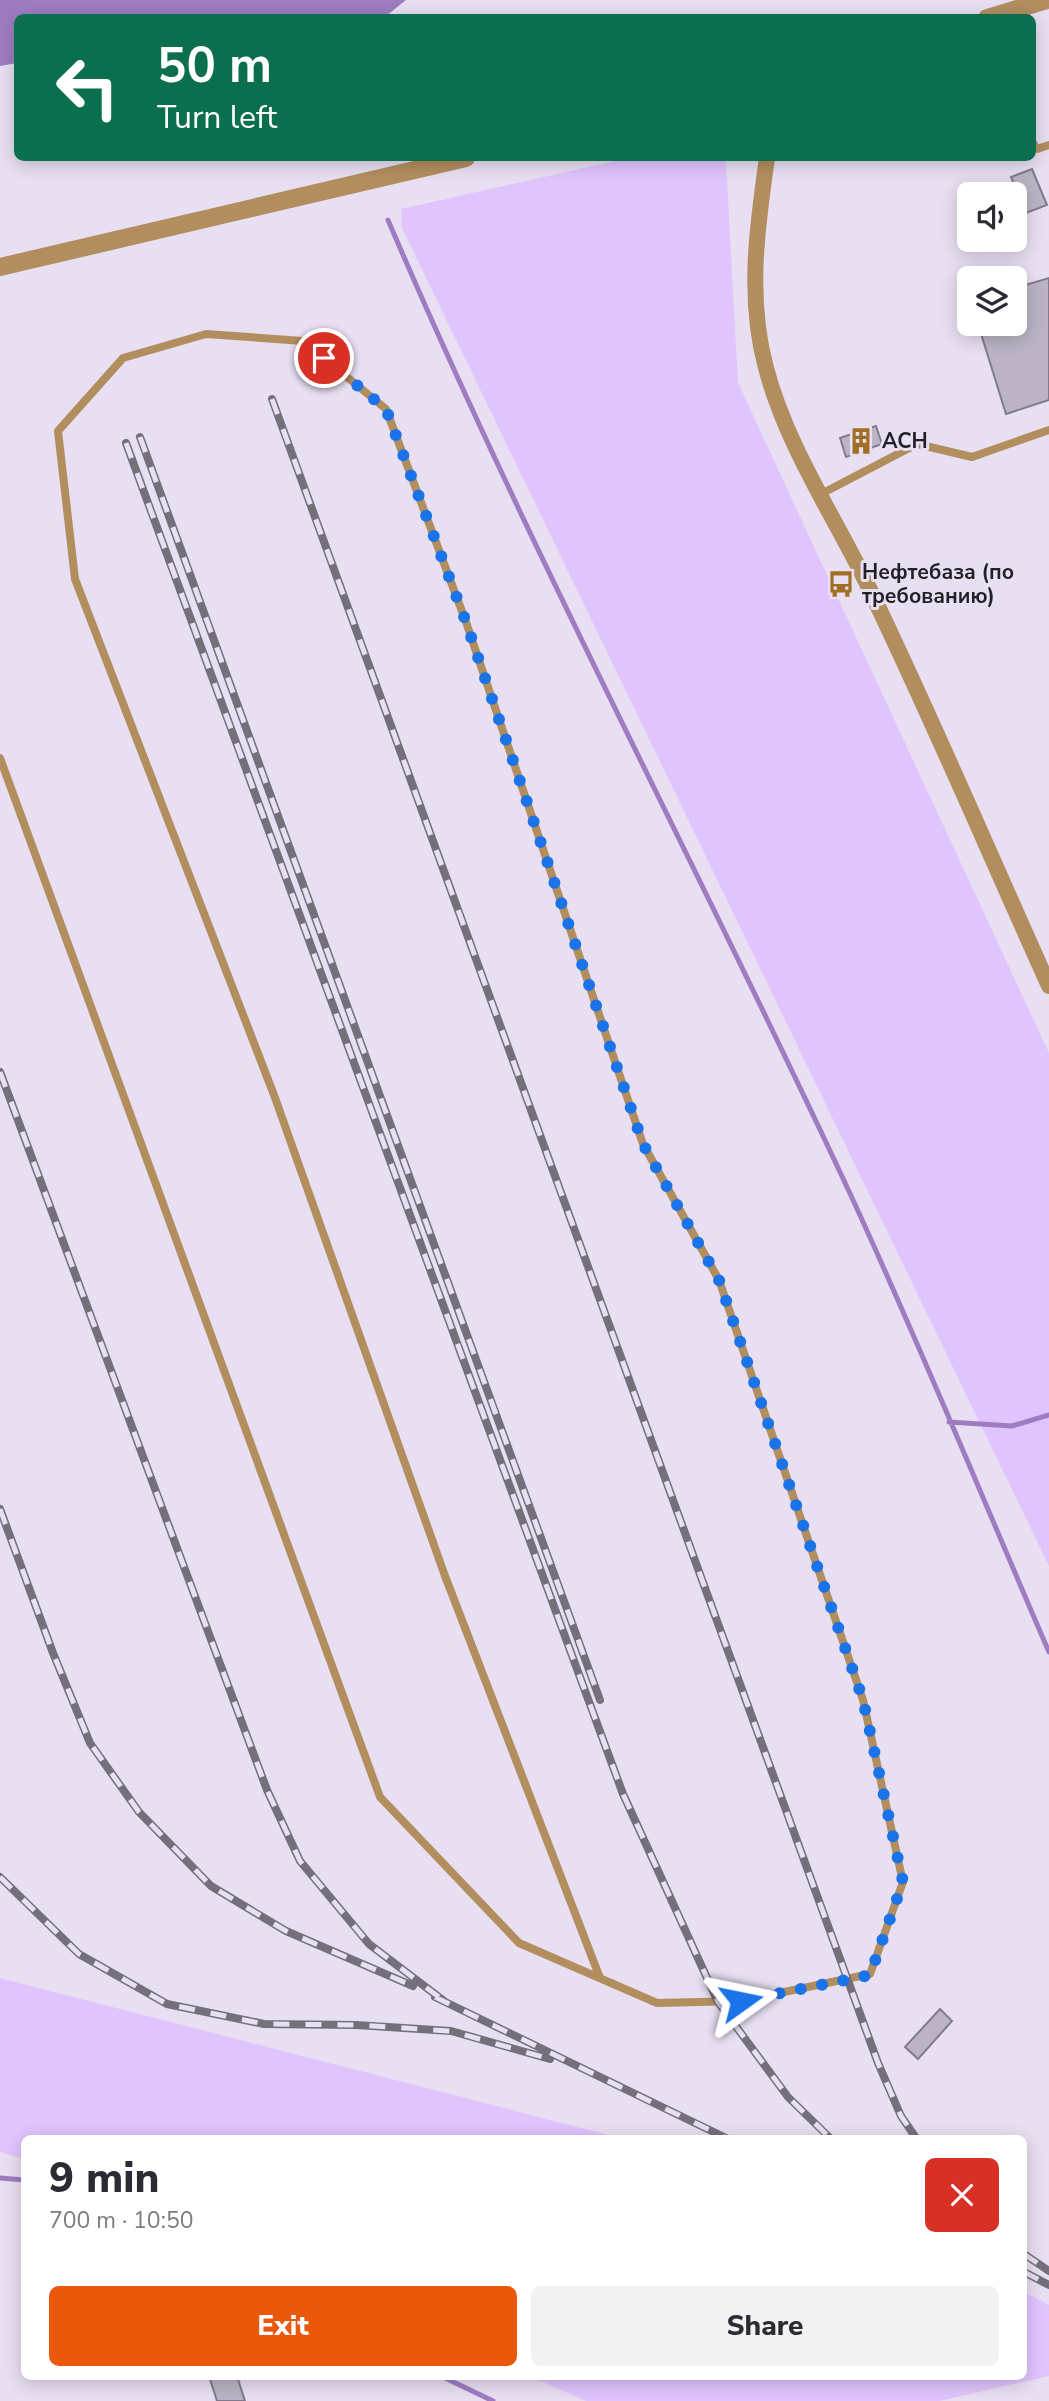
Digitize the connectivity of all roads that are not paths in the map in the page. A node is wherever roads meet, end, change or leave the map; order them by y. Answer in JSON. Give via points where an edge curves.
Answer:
{"nodes":[{"id":1,"x":1047,"y":0,"type":"edge"},
{"id":2,"x":1000,"y":14,"type":"edge"},
{"id":3,"x":453,"y":161,"type":"edge"},
{"id":4,"x":767,"y":161,"type":"edge"},
{"id":5,"x":0,"y":267,"type":"edge"},
{"id":6,"x":1049,"y":430,"type":"edge"},
{"id":7,"x":821,"y":494,"type":"junction"},
{"id":8,"x":0,"y":758,"type":"edge"},
{"id":9,"x":1049,"y":986,"type":"edge"},
{"id":10,"x":600,"y":1978,"type":"junction"}],
"edges":[{"from":1,"to":2,"type":"street"},
{"from":3,"to":5,"type":"street"},
{"from":4,"to":7,"type":"street","via":[[756,233],[756,301],[766,368],[790,432]]},
{"from":6,"to":7,"type":"lane","via":[[972,457],[916,444]]},
{"from":7,"to":9,"type":"street","via":[[931,716]]},
{"from":8,"to":10,"type":"lane","via":[[380,1797],[519,1942]]},
{"from":10,"to":10,"type":"lane","via":[[657,2003],[741,2001],[870,1975],[903,1882],[863,1700],[719,1280],[643,1144],[466,622],[386,409],[303,341],[206,334],[124,358],[58,431],[75,579],[274,1095],[445,1576]]}]}
